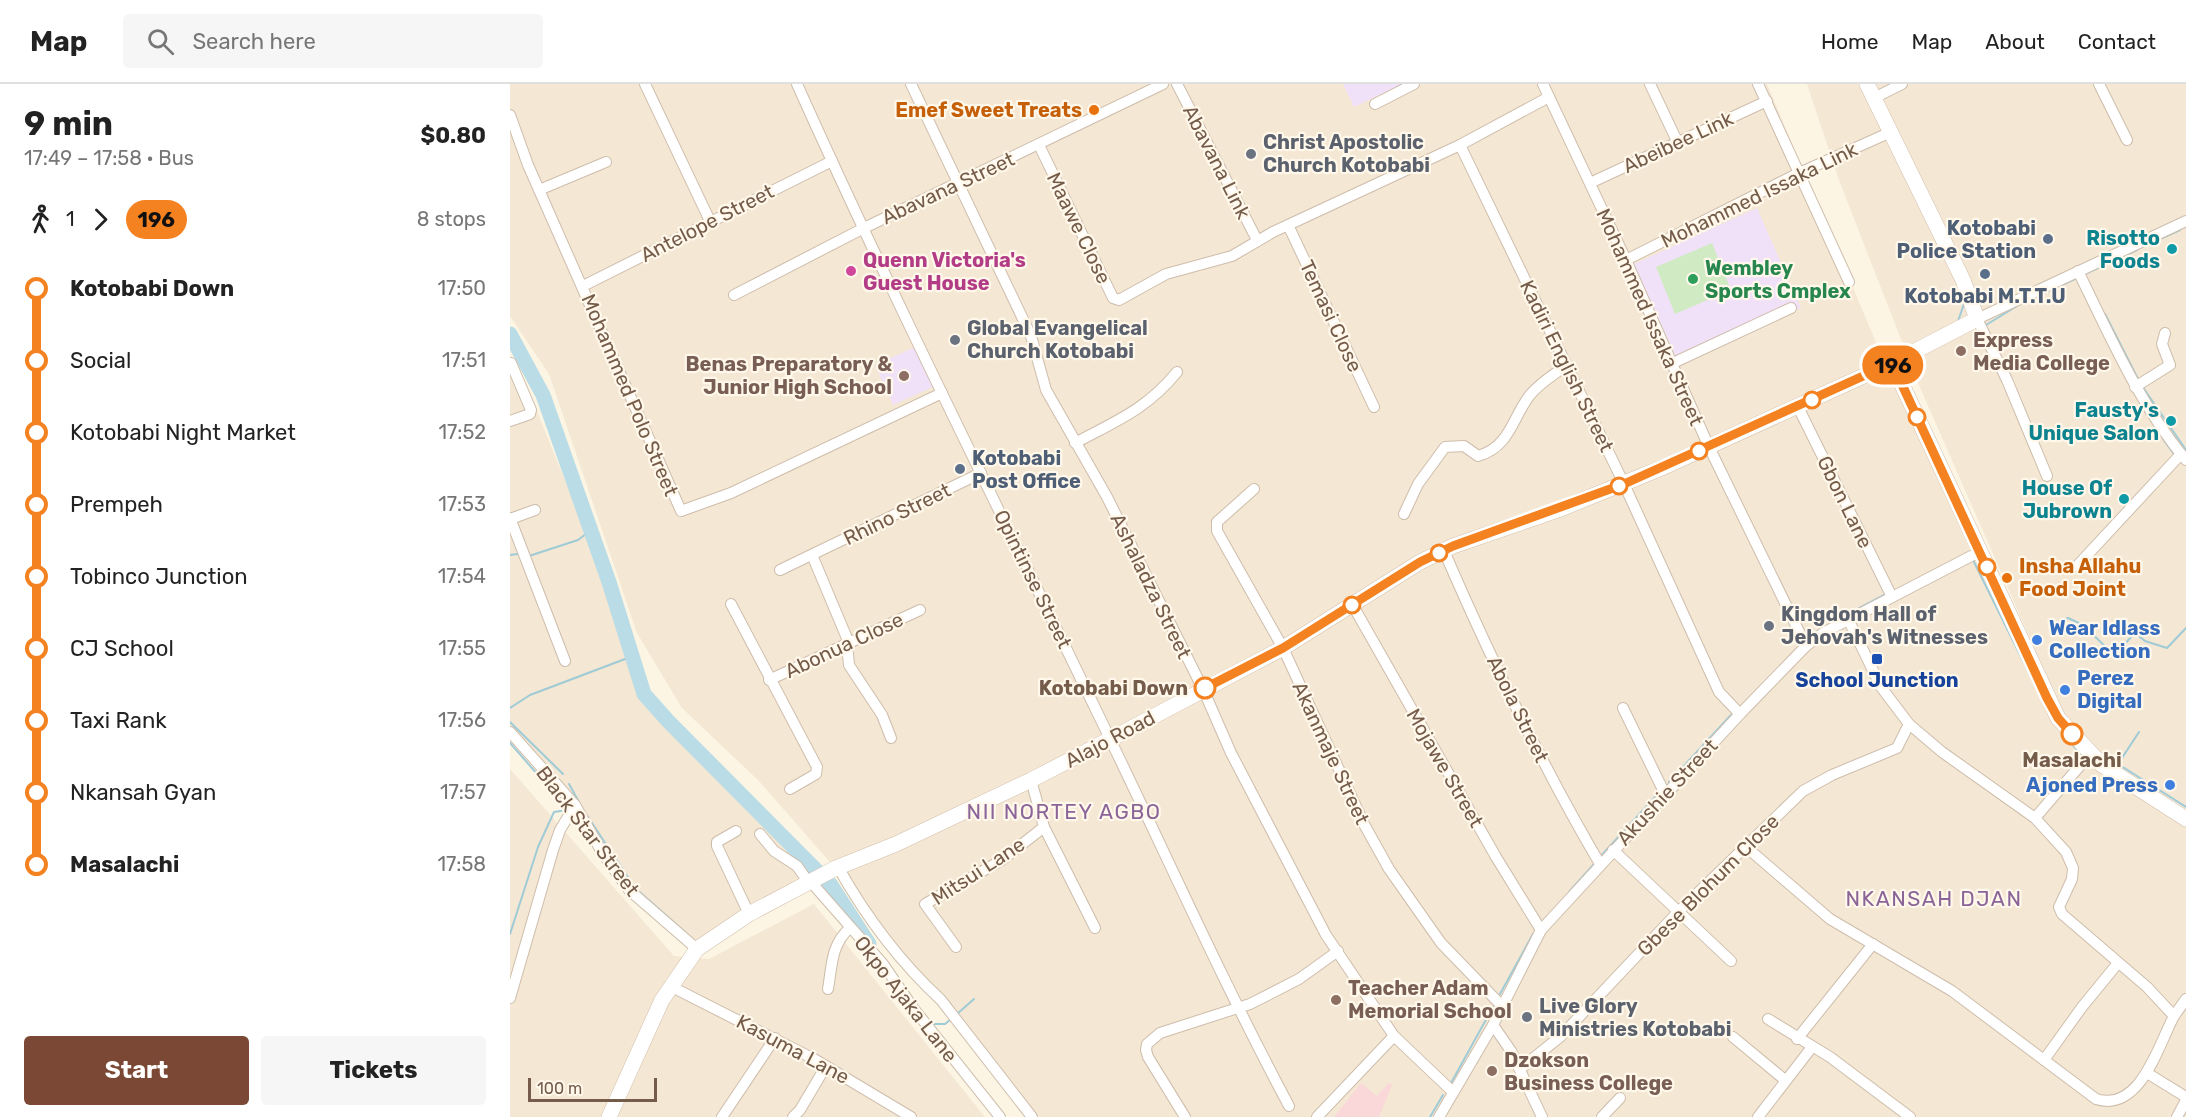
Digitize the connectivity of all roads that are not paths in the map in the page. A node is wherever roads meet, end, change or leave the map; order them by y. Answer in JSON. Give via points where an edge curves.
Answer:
{"nodes":[{"id":1,"x":645,"y":84,"type":"edge"},
{"id":2,"x":797,"y":84,"type":"edge"},
{"id":3,"x":911,"y":84,"type":"edge"},
{"id":4,"x":1163,"y":84,"type":"edge"},
{"id":5,"x":1177,"y":84,"type":"edge"},
{"id":6,"x":1414,"y":84,"type":"edge"},
{"id":7,"x":1543,"y":84,"type":"edge"},
{"id":8,"x":1650,"y":84,"type":"edge"},
{"id":9,"x":1758,"y":84,"type":"edge"},
{"id":10,"x":1902,"y":84,"type":"edge"},
{"id":11,"x":2099,"y":84,"type":"edge"},
{"id":12,"x":1870,"y":91,"type":"edge"},
{"id":13,"x":1549,"y":98,"type":"junction"},
{"id":14,"x":1767,"y":101,"type":"junction"},
{"id":15,"x":1375,"y":104,"type":"dead end"},
{"id":16,"x":510,"y":115,"type":"edge"},
{"id":17,"x":1891,"y":132,"type":"junction"},
{"id":18,"x":513,"y":135,"type":"edge"},
{"id":19,"x":2127,"y":140,"type":"dead end"},
{"id":20,"x":1677,"y":141,"type":"junction"},
{"id":21,"x":1040,"y":145,"type":"junction"},
{"id":22,"x":1460,"y":145,"type":"junction"},
{"id":23,"x":832,"y":161,"type":"junction"},
{"id":24,"x":606,"y":162,"type":"dead end"},
{"id":25,"x":1799,"y":173,"type":"junction"},
{"id":26,"x":1590,"y":183,"type":"junction"},
{"id":27,"x":957,"y":184,"type":"junction"},
{"id":28,"x":540,"y":190,"type":"junction"},
{"id":29,"x":710,"y":221,"type":"junction"},
{"id":30,"x":2186,"y":221,"type":"edge"},
{"id":31,"x":1288,"y":225,"type":"junction"},
{"id":32,"x":864,"y":228,"type":"junction"},
{"id":33,"x":1257,"y":240,"type":"junction"},
{"id":34,"x":1626,"y":260,"type":"junction"},
{"id":35,"x":2078,"y":271,"type":"junction"},
{"id":36,"x":1850,"y":282,"type":"dead end"},
{"id":37,"x":583,"y":286,"type":"junction"},
{"id":38,"x":734,"y":295,"type":"dead end"},
{"id":39,"x":1791,"y":308,"type":"dead end"},
{"id":40,"x":1977,"y":319,"type":"junction"},
{"id":41,"x":2164,"y":333,"type":"dead end"},
{"id":42,"x":511,"y":363,"type":"edge"},
{"id":43,"x":1673,"y":363,"type":"junction"},
{"id":44,"x":1892,"y":363,"type":"junction"},
{"id":45,"x":1566,"y":366,"type":"junction"},
{"id":46,"x":1177,"y":372,"type":"dead end"},
{"id":47,"x":2135,"y":387,"type":"junction"},
{"id":48,"x":942,"y":393,"type":"junction"},
{"id":49,"x":1374,"y":407,"type":"dead end"},
{"id":50,"x":1798,"y":407,"type":"junction"},
{"id":51,"x":510,"y":421,"type":"edge"},
{"id":52,"x":1075,"y":443,"type":"junction"},
{"id":53,"x":1708,"y":447,"type":"junction"},
{"id":54,"x":2183,"y":457,"type":"edge"},
{"id":55,"x":981,"y":473,"type":"junction"},
{"id":56,"x":2047,"y":476,"type":"dead end"},
{"id":57,"x":1624,"y":484,"type":"junction"},
{"id":58,"x":1254,"y":489,"type":"dead end"},
{"id":59,"x":535,"y":510,"type":"dead end"},
{"id":60,"x":1404,"y":513,"type":"dead end"},
{"id":61,"x":510,"y":518,"type":"edge"},
{"id":62,"x":1444,"y":550,"type":"junction"},
{"id":63,"x":1979,"y":552,"type":"junction"},
{"id":64,"x":812,"y":555,"type":"junction"},
{"id":65,"x":2077,"y":566,"type":"dead end"},
{"id":66,"x":780,"y":570,"type":"dead end"},
{"id":67,"x":1892,"y":597,"type":"junction"},
{"id":68,"x":731,"y":604,"type":"dead end"},
{"id":69,"x":1352,"y":604,"type":"junction"},
{"id":70,"x":920,"y":610,"type":"dead end"},
{"id":71,"x":1848,"y":619,"type":"junction"},
{"id":72,"x":848,"y":644,"type":"junction"},
{"id":73,"x":1806,"y":646,"type":"junction"},
{"id":74,"x":1283,"y":648,"type":"junction"},
{"id":75,"x":565,"y":661,"type":"dead end"},
{"id":76,"x":769,"y":680,"type":"junction"},
{"id":77,"x":1203,"y":689,"type":"junction"},
{"id":78,"x":1623,"y":708,"type":"dead end"},
{"id":79,"x":1740,"y":714,"type":"junction"},
{"id":80,"x":1909,"y":724,"type":"junction"},
{"id":81,"x":510,"y":732,"type":"edge"},
{"id":82,"x":891,"y":738,"type":"dead end"},
{"id":83,"x":1109,"y":740,"type":"junction"},
{"id":84,"x":2090,"y":754,"type":"junction"},
{"id":85,"x":1031,"y":780,"type":"junction"},
{"id":86,"x":790,"y":789,"type":"dead end"},
{"id":87,"x":1665,"y":794,"type":"junction"},
{"id":88,"x":574,"y":805,"type":"junction"},
{"id":89,"x":2036,"y":818,"type":"junction"},
{"id":90,"x":2186,"y":819,"type":"edge"},
{"id":91,"x":1044,"y":827,"type":"junction"},
{"id":92,"x":736,"y":831,"type":"dead end"},
{"id":93,"x":760,"y":834,"type":"dead end"},
{"id":94,"x":1745,"y":846,"type":"junction"},
{"id":95,"x":1613,"y":850,"type":"junction"},
{"id":96,"x":1600,"y":864,"type":"junction"},
{"id":97,"x":837,"y":868,"type":"junction"},
{"id":98,"x":811,"y":882,"type":"junction"},
{"id":99,"x":1678,"y":912,"type":"junction"},
{"id":100,"x":749,"y":914,"type":"junction"},
{"id":101,"x":850,"y":928,"type":"junction"},
{"id":102,"x":1095,"y":928,"type":"dead end"},
{"id":103,"x":1541,"y":930,"type":"junction"},
{"id":104,"x":1873,"y":944,"type":"junction"},
{"id":105,"x":956,"y":947,"type":"dead end"},
{"id":106,"x":697,"y":950,"type":"junction"},
{"id":107,"x":1338,"y":951,"type":"junction"},
{"id":108,"x":1731,"y":961,"type":"dead end"},
{"id":109,"x":2118,"y":963,"type":"junction"},
{"id":110,"x":672,"y":987,"type":"junction"},
{"id":111,"x":828,"y":989,"type":"dead end"},
{"id":112,"x":510,"y":998,"type":"edge"},
{"id":113,"x":2186,"y":999,"type":"edge"},
{"id":114,"x":1502,"y":1006,"type":"junction"},
{"id":115,"x":1238,"y":1010,"type":"junction"},
{"id":116,"x":2174,"y":1016,"type":"junction"},
{"id":117,"x":1768,"y":1019,"type":"dead end"},
{"id":118,"x":1493,"y":1025,"type":"junction"},
{"id":119,"x":1394,"y":1036,"type":"junction"},
{"id":120,"x":1733,"y":1037,"type":"dead end"},
{"id":121,"x":775,"y":1038,"type":"junction"},
{"id":122,"x":1797,"y":1039,"type":"junction"},
{"id":123,"x":1812,"y":1047,"type":"junction"},
{"id":124,"x":2044,"y":1060,"type":"junction"},
{"id":125,"x":826,"y":1066,"type":"junction"},
{"id":126,"x":1520,"y":1069,"type":"junction"},
{"id":127,"x":2147,"y":1074,"type":"junction"},
{"id":128,"x":1785,"y":1080,"type":"junction"},
{"id":129,"x":1453,"y":1092,"type":"junction"},
{"id":130,"x":1620,"y":1098,"type":"dead end"},
{"id":131,"x":2186,"y":1098,"type":"edge"},
{"id":132,"x":1289,"y":1106,"type":"dead end"},
{"id":133,"x":609,"y":1117,"type":"edge"},
{"id":134,"x":722,"y":1117,"type":"edge"},
{"id":135,"x":793,"y":1117,"type":"edge"},
{"id":136,"x":911,"y":1117,"type":"edge"},
{"id":137,"x":1000,"y":1117,"type":"edge"},
{"id":138,"x":1032,"y":1117,"type":"edge"},
{"id":139,"x":1185,"y":1117,"type":"edge"},
{"id":140,"x":1317,"y":1117,"type":"edge"},
{"id":141,"x":1440,"y":1117,"type":"edge"},
{"id":142,"x":1542,"y":1117,"type":"edge"},
{"id":143,"x":1602,"y":1117,"type":"edge"},
{"id":144,"x":1758,"y":1117,"type":"edge"},
{"id":145,"x":1910,"y":1117,"type":"edge"},
{"id":146,"x":2177,"y":1117,"type":"edge"}],
"edges":[{"from":1,"to":29,"type":"street"},
{"from":2,"to":23,"type":"street","name":"Opintinse Street"},
{"from":3,"to":27,"type":"street","name":"Ashaladza Street"},
{"from":4,"to":21,"type":"street","name":"Abavana Street"},
{"from":5,"to":33,"type":"street","name":"Abavana Link"},
{"from":6,"to":15,"type":"street"},
{"from":7,"to":13,"type":"street","name":"Mohammed Issaka Street"},
{"from":8,"to":20,"type":"street"},
{"from":9,"to":14,"type":"street"},
{"from":10,"to":12,"type":"street"},
{"from":11,"to":19,"type":"street"},
{"from":12,"to":17,"type":"street"},
{"from":13,"to":22,"type":"street"},
{"from":13,"to":26,"type":"street","name":"Mohammed Issaka Street"},
{"from":14,"to":20,"type":"street","name":"Abeibee Link"},
{"from":14,"to":25,"type":"street"},
{"from":16,"to":18,"type":"street","name":"Mohammed Polo Street"},
{"from":17,"to":25,"type":"street","name":"Mohammed Issaka Link"},
{"from":17,"to":40,"type":"street","via":[[1963,279]]},
{"from":18,"to":28,"type":"street","name":"Mohammed Polo Street"},
{"from":20,"to":26,"type":"street","name":"Abeibee Link"},
{"from":21,"to":27,"type":"street","name":"Abavana Street"},
{"from":21,"to":33,"type":"street","name":"Maawe Close","via":[[1116,300],[1166,274],[1232,256]]},
{"from":22,"to":31,"type":"street"},
{"from":22,"to":45,"type":"street","name":"Kadiri English Street"},
{"from":23,"to":29,"type":"street","name":"Antelope Street"},
{"from":23,"to":32,"type":"street","name":"Opintinse Street"},
{"from":24,"to":28,"type":"street"},
{"from":25,"to":34,"type":"street","name":"Mohammed Issaka Link"},
{"from":25,"to":36,"type":"street"},
{"from":26,"to":34,"type":"street","name":"Mohammed Issaka Street"},
{"from":27,"to":32,"type":"street","name":"Abavana Street"},
{"from":27,"to":52,"type":"street","name":"Ashaladza Street","via":[[1030,336],[1046,390]]},
{"from":28,"to":37,"type":"street","name":"Mohammed Polo Street"},
{"from":29,"to":37,"type":"street","name":"Antelope Street"},
{"from":30,"to":35,"type":"street"},
{"from":31,"to":33,"type":"street"},
{"from":31,"to":49,"type":"street","name":"Temasi Close"},
{"from":32,"to":38,"type":"street","name":"Abavana Street"},
{"from":32,"to":48,"type":"street","name":"Opintinse Street"},
{"from":34,"to":43,"type":"street","name":"Mohammed Issaka Street"},
{"from":35,"to":40,"type":"street"},
{"from":35,"to":47,"type":"street"},
{"from":37,"to":48,"type":"street","name":"Mohammed Polo Street","via":[[681,511],[731,493]]},
{"from":39,"to":43,"type":"street"},
{"from":40,"to":44,"type":"street","name":"Alajo Road"},
{"from":40,"to":56,"type":"street"},
{"from":41,"to":47,"type":"street","via":[[2163,344],[2170,365]]},
{"from":42,"to":51,"type":"street","via":[[531,410],[530,414]]},
{"from":43,"to":53,"type":"street","name":"Mohammed Issaka Street"},
{"from":44,"to":50,"type":"street","name":"Alajo Road"},
{"from":44,"to":63,"type":"street"},
{"from":45,"to":57,"type":"street","name":"Kadiri English Street"},
{"from":45,"to":60,"type":"street","via":[[1536,388],[1515,415],[1504,442],[1478,456],[1459,445],[1445,447],[1418,484]]},
{"from":46,"to":52,"type":"street","via":[[1148,403]]},
{"from":47,"to":54,"type":"street"},
{"from":48,"to":55,"type":"street","name":"Opintinse Street"},
{"from":50,"to":53,"type":"street","name":"Alajo Road"},
{"from":50,"to":67,"type":"street","name":"Gbon Lane"},
{"from":52,"to":77,"type":"street","name":"Ashaladza Street","via":[[1107,497]]},
{"from":53,"to":57,"type":"street","name":"Alajo Road"},
{"from":53,"to":73,"type":"street","name":"Mohammed Issaka Street"},
{"from":54,"to":65,"type":"street"},
{"from":55,"to":64,"type":"street","name":"Rhino Street"},
{"from":55,"to":83,"type":"street","name":"Opintinse Street"},
{"from":57,"to":62,"type":"street","name":"Alajo Road"},
{"from":57,"to":79,"type":"street","name":"Kadiri English Street","via":[[1719,692]]},
{"from":58,"to":74,"type":"street","name":"Akanmaje Street","via":[[1217,522],[1217,531]]},
{"from":59,"to":61,"type":"street"},
{"from":61,"to":75,"type":"street"},
{"from":62,"to":69,"type":"street","name":"Alajo Road"},
{"from":62,"to":96,"type":"street","name":"Abola Street","via":[[1506,685],[1575,823]]},
{"from":63,"to":67,"type":"street","name":"Akushie Street"},
{"from":63,"to":84,"type":"street","via":[[2052,709]]},
{"from":64,"to":66,"type":"street","name":"Rhino Street"},
{"from":64,"to":72,"type":"street"},
{"from":67,"to":71,"type":"street","name":"Akushie Street"},
{"from":68,"to":76,"type":"street"},
{"from":69,"to":74,"type":"street","name":"Alajo Road"},
{"from":69,"to":103,"type":"street","name":"Mojawe Street"},
{"from":70,"to":72,"type":"street","name":"Abonua Close"},
{"from":71,"to":73,"type":"street","name":"Akushie Street"},
{"from":71,"to":80,"type":"street","via":[[1881,687]]},
{"from":72,"to":76,"type":"street","name":"Abonua Close"},
{"from":72,"to":82,"type":"street","via":[[849,665],[882,715]]},
{"from":73,"to":79,"type":"street","name":"Akushie Street"},
{"from":74,"to":77,"type":"street","name":"Alajo Road"},
{"from":74,"to":114,"type":"street","name":"Akanmaje Street","via":[[1365,826],[1389,869],[1441,943]]},
{"from":76,"to":86,"type":"street","via":[[816,767],[816,774]]},
{"from":77,"to":83,"type":"street","name":"Alajo Road"},
{"from":77,"to":107,"type":"street","name":"Ashaladza Street","via":[[1231,753]]},
{"from":78,"to":87,"type":"street"},
{"from":79,"to":87,"type":"street","name":"Akushie Street"},
{"from":80,"to":89,"type":"street"},
{"from":80,"to":94,"type":"street","name":"Gbese Blohum Close","via":[[1897,748],[1809,787]]},
{"from":81,"to":88,"type":"street","name":"Black Star Street"},
{"from":83,"to":85,"type":"street","name":"Alajo Road"},
{"from":83,"to":115,"type":"street","name":"Opintinse Street"},
{"from":84,"to":89,"type":"street"},
{"from":84,"to":90,"type":"street"},
{"from":85,"to":91,"type":"street"},
{"from":85,"to":97,"type":"street","name":"Alajo Road"},
{"from":87,"to":95,"type":"street","name":"Akushie Street"},
{"from":88,"to":106,"type":"street","name":"Black Star Street","via":[[628,890]]},
{"from":88,"to":112,"type":"street","via":[[553,850]]},
{"from":89,"to":109,"type":"street","via":[[2066,852],[2073,868],[2059,907],[2062,914]]},
{"from":91,"to":102,"type":"street"},
{"from":91,"to":105,"type":"street","name":"Mitsui Lane","via":[[1002,860],[925,903]]},
{"from":92,"to":100,"type":"street","via":[[717,842],[717,846]]},
{"from":93,"to":98,"type":"street","name":"Okpo Ajaka Lane"},
{"from":94,"to":99,"type":"street","name":"Gbese Blohum Close"},
{"from":94,"to":104,"type":"street","via":[[1830,919]]},
{"from":95,"to":96,"type":"street","name":"Akushie Street"},
{"from":95,"to":99,"type":"street"},
{"from":96,"to":103,"type":"street","name":"Akushie Street"},
{"from":97,"to":98,"type":"street","name":"Alajo Road"},
{"from":97,"to":138,"type":"street","via":[[858,903],[941,1000]]},
{"from":98,"to":100,"type":"street","name":"Alajo Road"},
{"from":98,"to":101,"type":"street","name":"Okpo Ajaka Lane"},
{"from":99,"to":108,"type":"street"},
{"from":99,"to":126,"type":"street","name":"Gbese Blohum Close","via":[[1561,1036]]},
{"from":100,"to":106,"type":"street","name":"Alajo Road"},
{"from":101,"to":111,"type":"street","via":[[834,949]]},
{"from":101,"to":137,"type":"street","name":"Okpo Ajaka Lane","via":[[883,964]]},
{"from":103,"to":114,"type":"street","name":"Akushie Street"},
{"from":104,"to":122,"type":"street"},
{"from":104,"to":124,"type":"street","via":[[1952,991]]},
{"from":106,"to":110,"type":"street","name":"Alajo Road"},
{"from":107,"to":115,"type":"street","via":[[1299,979]]},
{"from":107,"to":119,"type":"street","name":"Ashaladza Street"},
{"from":109,"to":116,"type":"street"},
{"from":109,"to":124,"type":"street"},
{"from":110,"to":121,"type":"street","name":"Kasuma Lane"},
{"from":110,"to":133,"type":"street","name":"Alajo Road","via":[[647,1029]]},
{"from":113,"to":116,"type":"street"},
{"from":114,"to":118,"type":"street","name":"Akushie Street"},
{"from":115,"to":132,"type":"street","name":"Opintinse Street"},
{"from":115,"to":139,"type":"street","via":[[1160,1033],[1147,1044],[1148,1057]]},
{"from":116,"to":127,"type":"street"},
{"from":117,"to":122,"type":"street"},
{"from":118,"to":126,"type":"street"},
{"from":118,"to":129,"type":"street","name":"Akushie Street"},
{"from":119,"to":129,"type":"street","name":"Ashaladza Street"},
{"from":119,"to":140,"type":"street"},
{"from":120,"to":128,"type":"street"},
{"from":121,"to":125,"type":"street","name":"Kasuma Lane"},
{"from":121,"to":134,"type":"street"},
{"from":122,"to":123,"type":"street"},
{"from":123,"to":128,"type":"street"},
{"from":123,"to":145,"type":"street"},
{"from":124,"to":127,"type":"street","via":[[2096,1099],[2107,1102],[2127,1096]]},
{"from":125,"to":135,"type":"street"},
{"from":125,"to":136,"type":"street","name":"Kasuma Lane"},
{"from":126,"to":142,"type":"street"},
{"from":127,"to":131,"type":"street"},
{"from":128,"to":144,"type":"street"},
{"from":129,"to":141,"type":"street","name":"Akushie Street"},
{"from":130,"to":143,"type":"street"},
{"from":131,"to":146,"type":"street"}]}
